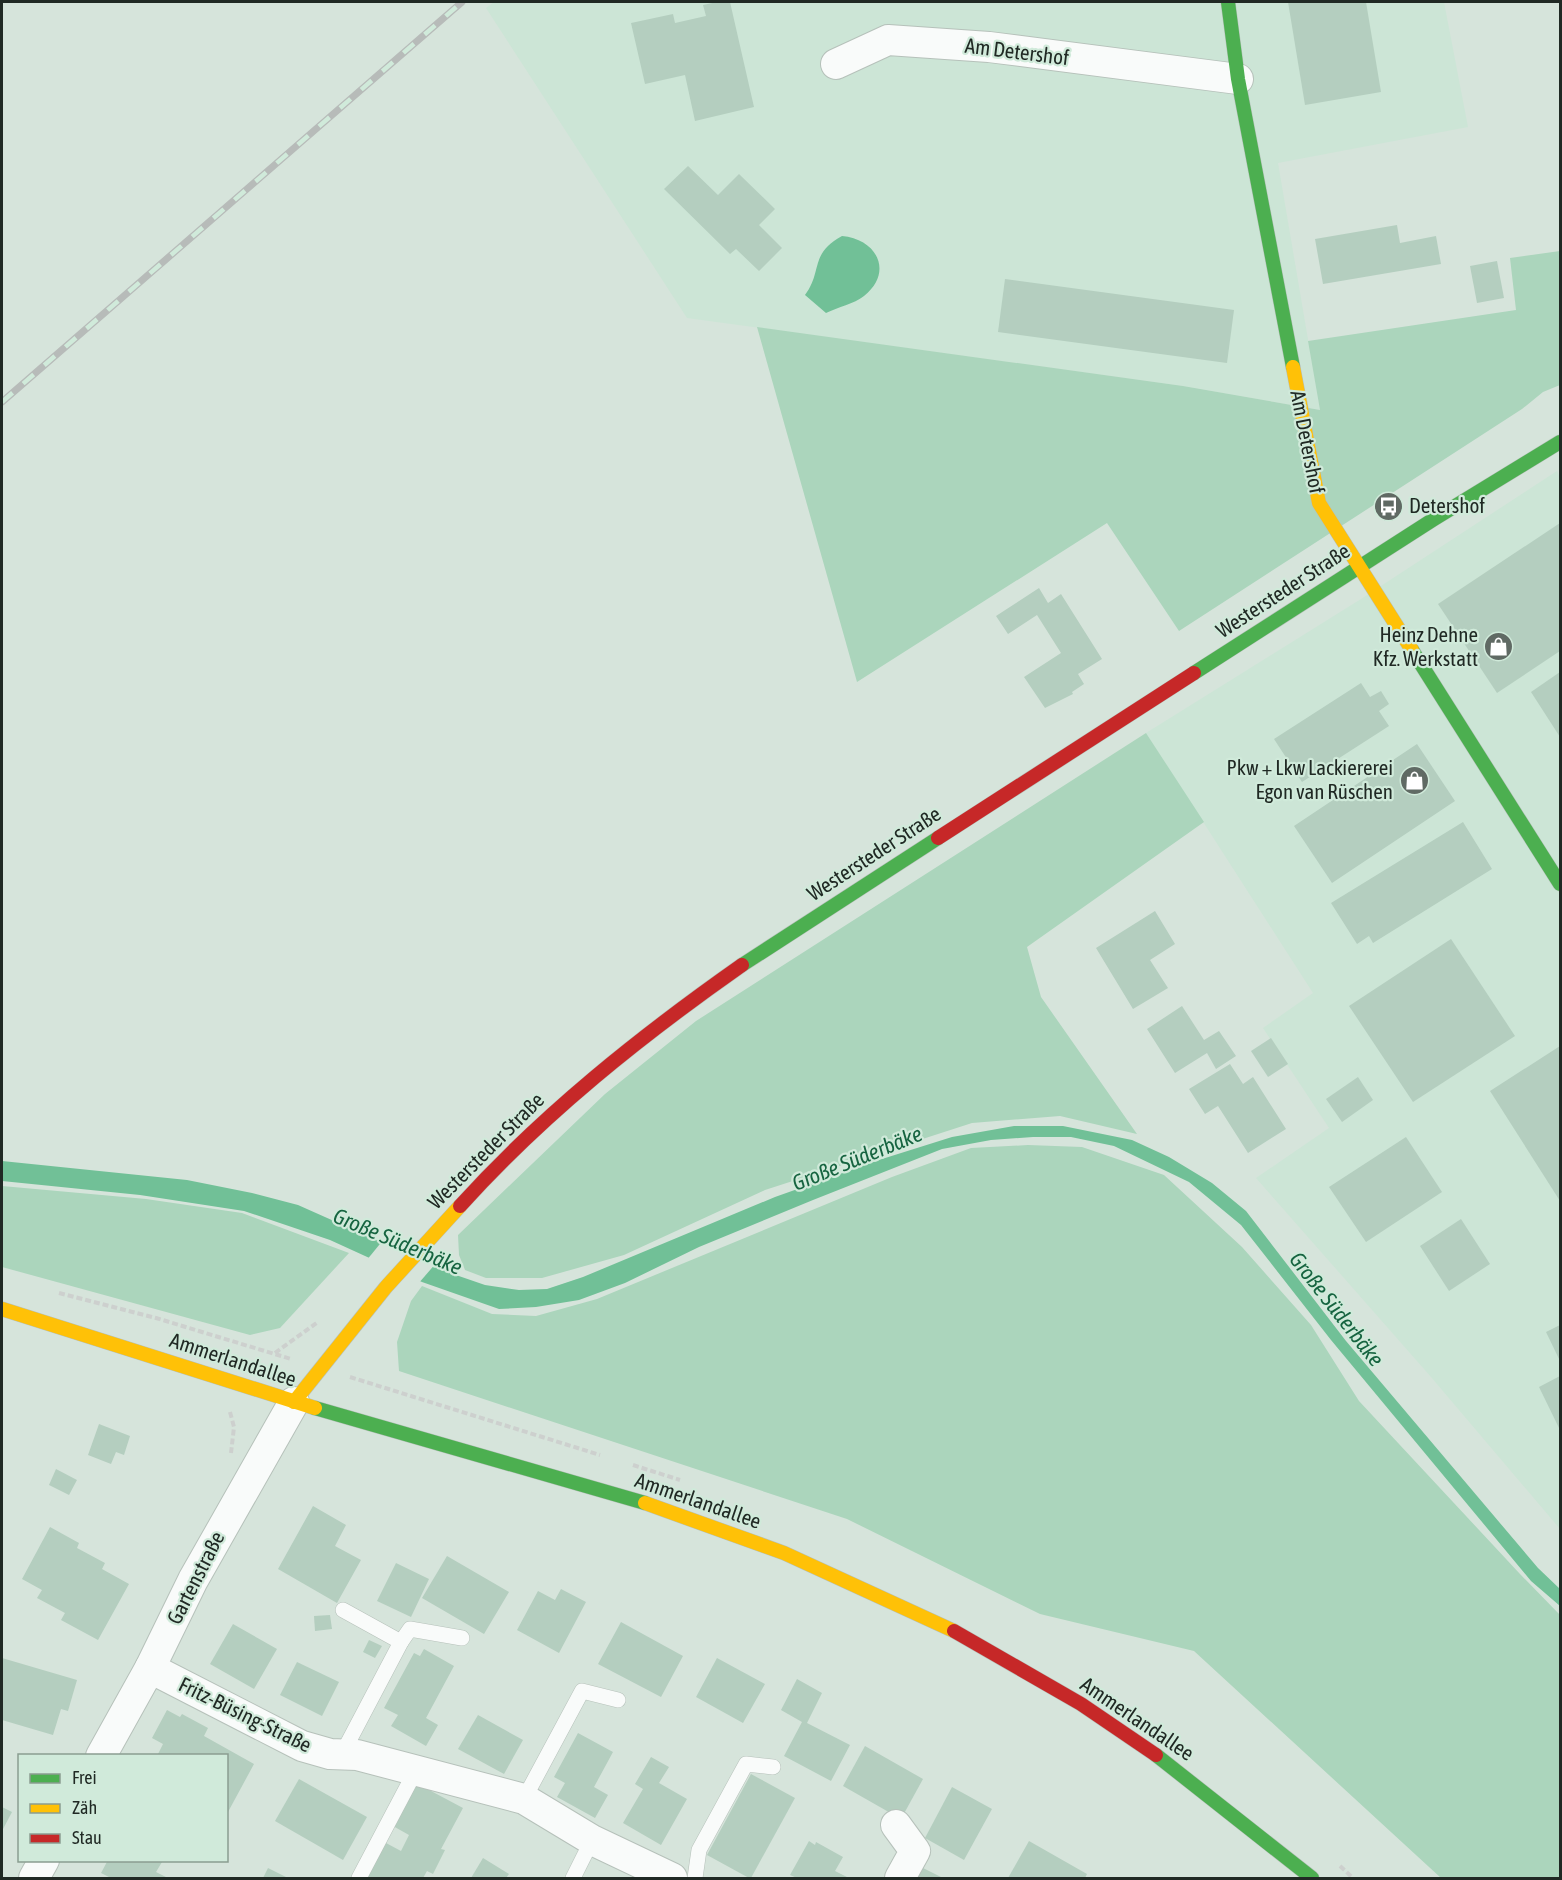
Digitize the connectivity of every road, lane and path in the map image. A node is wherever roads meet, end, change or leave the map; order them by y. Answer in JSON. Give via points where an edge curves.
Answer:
{"nodes":[{"id":1,"x":1228,"y":2,"type":"edge"},
{"id":2,"x":836,"y":64,"type":"dead end"},
{"id":3,"x":1238,"y":79,"type":"junction"},
{"id":4,"x":1560,"y":442,"type":"edge"},
{"id":5,"x":1359,"y":568,"type":"junction"},
{"id":6,"x":1560,"y":884,"type":"edge"},
{"id":7,"x":49,"y":1291,"type":"dead end"},
{"id":8,"x":2,"y":1309,"type":"edge"},
{"id":9,"x":251,"y":1347,"type":"junction"},
{"id":10,"x":292,"y":1359,"type":"dead end"},
{"id":11,"x":238,"y":1383,"type":"junction"},
{"id":12,"x":294,"y":1402,"type":"junction"},
{"id":13,"x":230,"y":1461,"type":"dead end"},
{"id":14,"x":343,"y":1610,"type":"dead end"},
{"id":15,"x":462,"y":1638,"type":"dead end"},
{"id":16,"x":401,"y":1642,"type":"junction"},
{"id":17,"x":150,"y":1668,"type":"junction"},
{"id":18,"x":618,"y":1700,"type":"dead end"},
{"id":19,"x":102,"y":1754,"type":"edge"},
{"id":20,"x":342,"y":1754,"type":"junction"},
{"id":21,"x":773,"y":1767,"type":"dead end"},
{"id":22,"x":416,"y":1770,"type":"junction"},
{"id":23,"x":524,"y":1799,"type":"junction"},
{"id":24,"x":896,"y":1825,"type":"dead end"},
{"id":25,"x":592,"y":1840,"type":"junction"},
{"id":26,"x":43,"y":1862,"type":"edge"},
{"id":27,"x":34,"y":1878,"type":"edge"},
{"id":28,"x":359,"y":1878,"type":"edge"},
{"id":29,"x":573,"y":1878,"type":"edge"},
{"id":30,"x":672,"y":1878,"type":"edge"},
{"id":31,"x":695,"y":1878,"type":"edge"},
{"id":32,"x":900,"y":1878,"type":"edge"},
{"id":33,"x":1312,"y":1878,"type":"edge"}],
"edges":[{"from":1,"to":3,"type":"main road","name":"Am Detershof"},
{"from":2,"to":3,"type":"street","name":"Am Detershof","via":[[888,40],[989,47]]},
{"from":3,"to":5,"type":"main road","name":"Am Detershof","via":[[1319,503]]},
{"from":4,"to":5,"type":"main road","name":"Westersteder Straße"},
{"from":5,"to":6,"type":"main road","name":"Am Detershof"},
{"from":5,"to":12,"type":"main road","name":"Westersteder Straße","via":[[815,917],[684,1006],[555,1110],[426,1242]]},
{"from":7,"to":9,"type":"path"},
{"from":8,"to":11,"type":"main road","name":"Ammerlandallee"},
{"from":9,"to":10,"type":"path"},
{"from":9,"to":11,"type":"path"},
{"from":11,"to":12,"type":"main road","name":"Ammerlandallee"},
{"from":11,"to":13,"type":"path","via":[[228,1404],[234,1427]]},
{"from":12,"to":17,"type":"street","name":"Gartenstraße","via":[[193,1580]]},
{"from":12,"to":33,"type":"main road","name":"Ammerlandallee","via":[[698,1521],[864,1588],[1013,1664],[1082,1705],[1233,1812]]},
{"from":14,"to":16,"type":"lane"},
{"from":15,"to":16,"type":"lane","via":[[410,1629]]},
{"from":16,"to":20,"type":"lane"},
{"from":17,"to":19,"type":"street","name":"Gartenstraße"},
{"from":17,"to":20,"type":"street","name":"Fritz-Büsing-Straße","via":[[302,1746]]},
{"from":18,"to":23,"type":"lane","via":[[582,1691]]},
{"from":20,"to":22,"type":"street","name":"Fritz-Büsing-Straße"},
{"from":21,"to":31,"type":"lane","via":[[746,1764],[699,1850]]},
{"from":22,"to":23,"type":"street","name":"Fritz-Büsing-Straße"},
{"from":22,"to":28,"type":"lane"},
{"from":23,"to":25,"type":"street","name":"Fritz-Büsing-Straße"},
{"from":24,"to":32,"type":"street","via":[[915,1851]]},
{"from":25,"to":29,"type":"lane"},
{"from":25,"to":30,"type":"street","name":"Fritz-Büsing-Straße"},
{"from":26,"to":27,"type":"street"}]}
